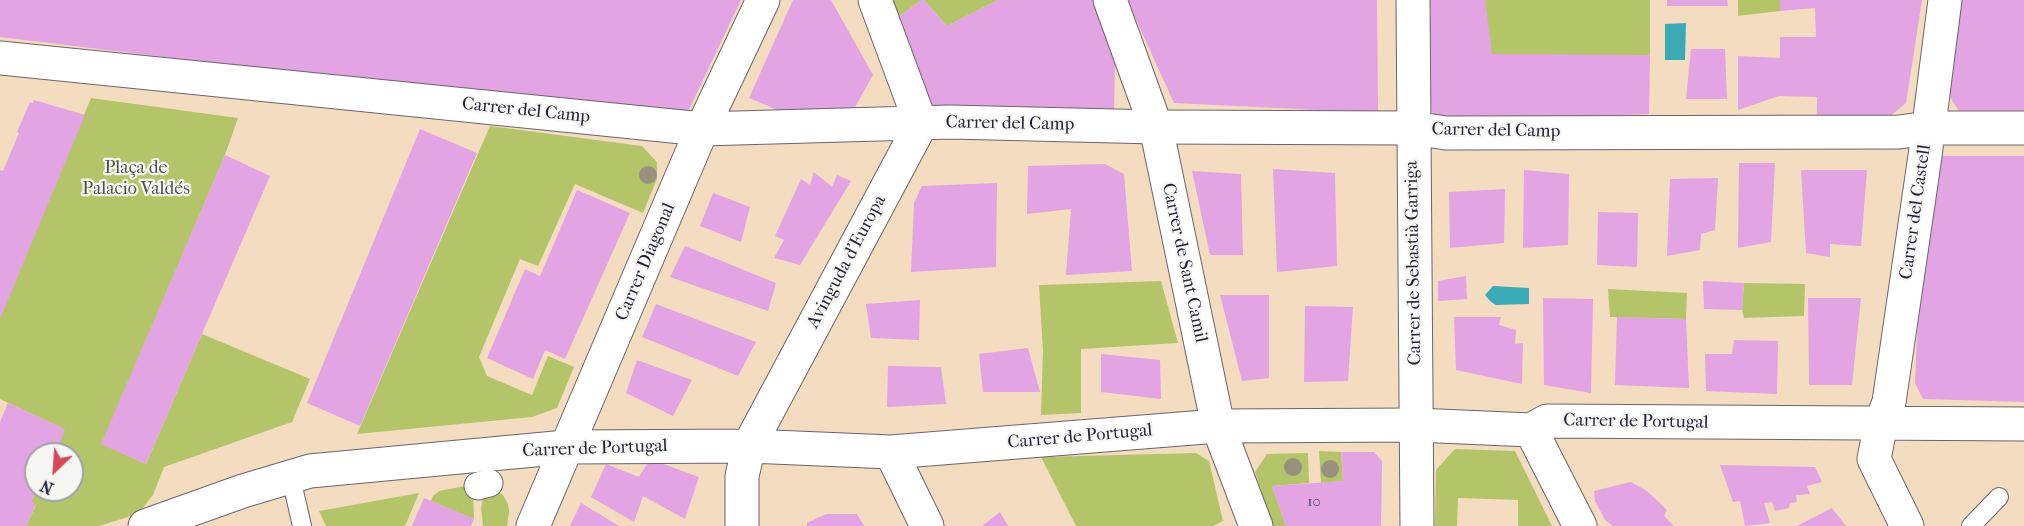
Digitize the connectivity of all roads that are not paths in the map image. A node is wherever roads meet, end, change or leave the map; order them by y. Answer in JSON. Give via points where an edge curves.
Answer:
{"nodes":[{"id":1,"x":763,"y":0,"type":"edge"},
{"id":2,"x":875,"y":0,"type":"edge"},
{"id":3,"x":1110,"y":0,"type":"edge"},
{"id":4,"x":1413,"y":0,"type":"edge"},
{"id":5,"x":1945,"y":0,"type":"edge"},
{"id":6,"x":0,"y":58,"type":"edge"},
{"id":7,"x":921,"y":124,"type":"junction"},
{"id":8,"x":1156,"y":127,"type":"junction"},
{"id":9,"x":1413,"y":128,"type":"junction"},
{"id":10,"x":1928,"y":128,"type":"junction"},
{"id":11,"x":2024,"y":128,"type":"edge"},
{"id":12,"x":702,"y":129,"type":"junction"},
{"id":13,"x":1881,"y":423,"type":"junction"},
{"id":14,"x":2024,"y":424,"type":"edge"},
{"id":15,"x":1416,"y":425,"type":"junction"},
{"id":16,"x":1218,"y":426,"type":"junction"},
{"id":17,"x":1531,"y":430,"type":"junction"},
{"id":18,"x":749,"y":446,"type":"junction"},
{"id":19,"x":566,"y":447,"type":"junction"},
{"id":20,"x":891,"y":452,"type":"junction"},
{"id":21,"x":487,"y":474,"type":"junction"},
{"id":22,"x":291,"y":478,"type":"junction"},
{"id":23,"x":1999,"y":497,"type":"dead end"},
{"id":24,"x":537,"y":515,"type":"edge"},
{"id":25,"x":145,"y":526,"type":"edge"},
{"id":26,"x":302,"y":526,"type":"edge"},
{"id":27,"x":742,"y":526,"type":"edge"},
{"id":28,"x":927,"y":526,"type":"edge"},
{"id":29,"x":1256,"y":526,"type":"edge"},
{"id":30,"x":1417,"y":526,"type":"edge"},
{"id":31,"x":1580,"y":526,"type":"edge"},
{"id":32,"x":1907,"y":526,"type":"edge"},
{"id":33,"x":1971,"y":526,"type":"edge"}],
"edges":[{"from":1,"to":12,"type":"street","name":"Carrer Diagonal"},
{"from":2,"to":7,"type":"street"},
{"from":3,"to":8,"type":"street","name":"Carrer de Sant Camil"},
{"from":4,"to":9,"type":"street","name":"Carrer de Sebastià Garriga"},
{"from":5,"to":10,"type":"street","name":"Carrer del Castell"},
{"from":6,"to":12,"type":"street","name":"Carrer del Camp"},
{"from":7,"to":8,"type":"street","name":"Carrer del Camp"},
{"from":7,"to":12,"type":"street","name":"Carrer del Camp"},
{"from":7,"to":18,"type":"street","name":"Avinguda d'Europa"},
{"from":8,"to":9,"type":"street","name":"Carrer del Camp"},
{"from":8,"to":16,"type":"street","name":"Carrer de Sant Camil"},
{"from":9,"to":10,"type":"street","name":"Carrer del Camp","via":[[1446,133],[1505,133],[1899,132]]},
{"from":9,"to":15,"type":"street","name":"Carrer de Sebastià Garriga"},
{"from":10,"to":11,"type":"street","name":"Carrer del Camp"},
{"from":10,"to":13,"type":"street","name":"Carrer del Castell","via":[[1889,402]]},
{"from":12,"to":19,"type":"street","name":"Carrer Diagonal"},
{"from":13,"to":14,"type":"street","name":"Carrer de Portugal"},
{"from":13,"to":17,"type":"street","name":"Carrer de Portugal","via":[[1547,421]]},
{"from":13,"to":32,"type":"street","name":"Carrer del Castell","via":[[1874,459]]},
{"from":15,"to":16,"type":"street","name":"Carrer de Portugal"},
{"from":15,"to":17,"type":"street","name":"Carrer de Portugal"},
{"from":15,"to":30,"type":"street","name":"Carrer de Sebastià Garriga"},
{"from":16,"to":20,"type":"street","name":"Carrer de Portugal"},
{"from":16,"to":29,"type":"street","name":"Carrer de Sant Camil"},
{"from":17,"to":31,"type":"street"},
{"from":18,"to":19,"type":"street","name":"Carrer de Portugal"},
{"from":18,"to":20,"type":"street","name":"Carrer de Portugal"},
{"from":18,"to":27,"type":"street","name":"Avinguda d'Europa","via":[[742,476]]},
{"from":19,"to":21,"type":"street","name":"Carrer de Portugal"},
{"from":19,"to":24,"type":"street","name":"Carrer Diagonal"},
{"from":20,"to":28,"type":"street"},
{"from":21,"to":22,"type":"street","name":"Carrer de Portugal","via":[[310,471]]},
{"from":21,"to":24,"type":"street","via":[[519,464],[538,483]]},
{"from":22,"to":25,"type":"street","name":"Carrer de Portugal"},
{"from":22,"to":26,"type":"lane"},
{"from":23,"to":33,"type":"lane"}]}
